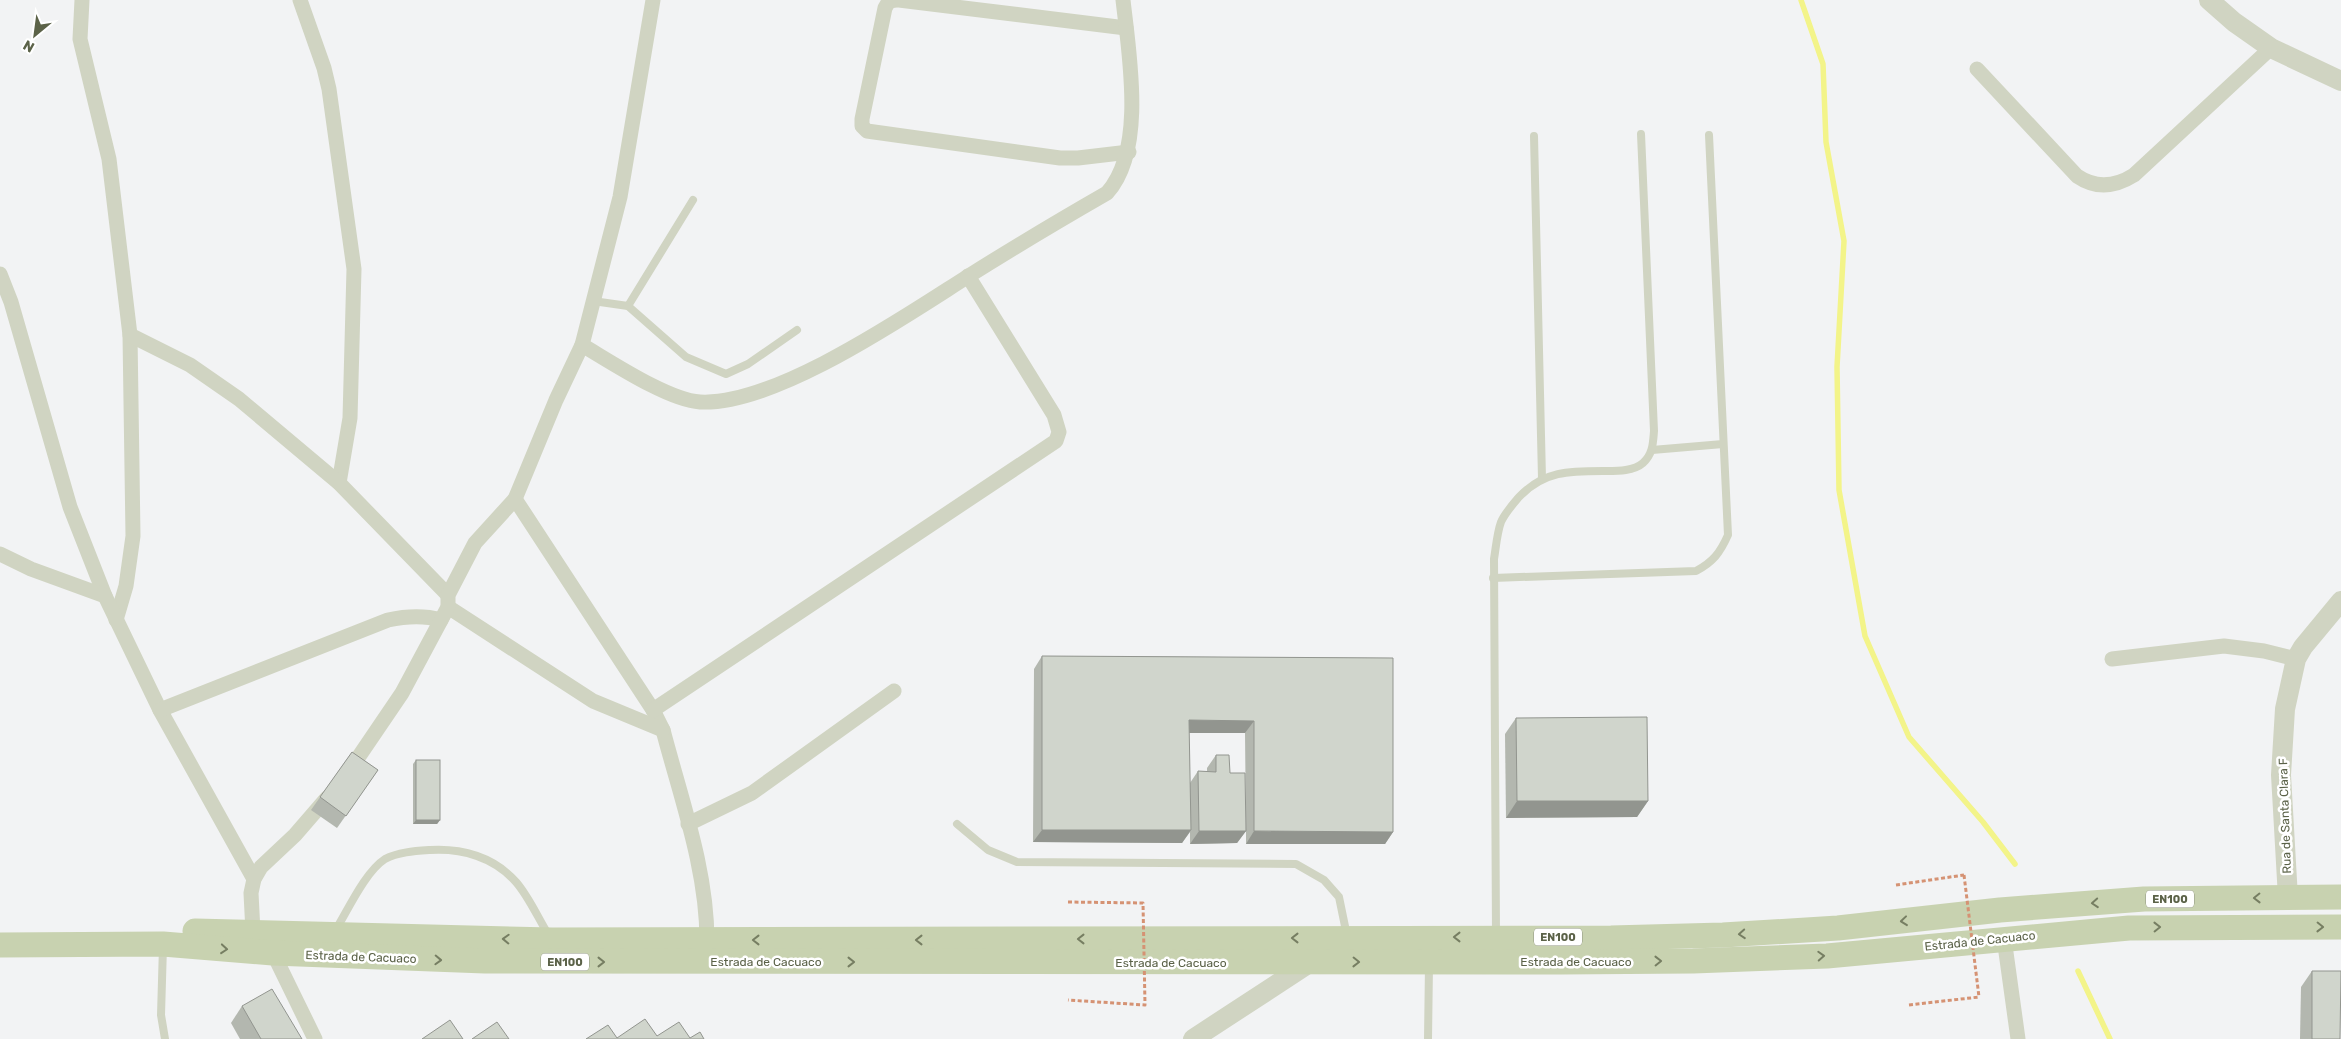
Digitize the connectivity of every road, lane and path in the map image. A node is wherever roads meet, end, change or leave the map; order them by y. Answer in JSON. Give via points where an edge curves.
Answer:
{"nodes":[{"id":1,"x":82,"y":0,"type":"edge"},
{"id":2,"x":300,"y":0,"type":"edge"},
{"id":3,"x":653,"y":0,"type":"edge"},
{"id":4,"x":897,"y":0,"type":"edge"},
{"id":5,"x":1123,"y":0,"type":"edge"},
{"id":6,"x":2209,"y":0,"type":"edge"},
{"id":7,"x":1126,"y":28,"type":"junction"},
{"id":8,"x":2271,"y":48,"type":"junction"},
{"id":9,"x":1977,"y":69,"type":"dead end"},
{"id":10,"x":2341,"y":81,"type":"edge"},
{"id":11,"x":1641,"y":134,"type":"dead end"},
{"id":12,"x":1709,"y":135,"type":"dead end"},
{"id":13,"x":1534,"y":136,"type":"dead end"},
{"id":14,"x":1129,"y":152,"type":"junction"},
{"id":15,"x":693,"y":200,"type":"dead end"},
{"id":16,"x":0,"y":274,"type":"edge"},
{"id":17,"x":968,"y":276,"type":"junction"},
{"id":18,"x":593,"y":300,"type":"junction"},
{"id":19,"x":628,"y":306,"type":"junction"},
{"id":20,"x":798,"y":330,"type":"dead end"},
{"id":21,"x":130,"y":335,"type":"junction"},
{"id":22,"x":582,"y":345,"type":"junction"},
{"id":23,"x":1723,"y":444,"type":"junction"},
{"id":24,"x":1652,"y":450,"type":"junction"},
{"id":25,"x":1542,"y":478,"type":"junction"},
{"id":26,"x":339,"y":483,"type":"junction"},
{"id":27,"x":515,"y":499,"type":"junction"},
{"id":28,"x":0,"y":554,"type":"edge"},
{"id":29,"x":1493,"y":578,"type":"junction"},
{"id":30,"x":105,"y":596,"type":"junction"},
{"id":31,"x":2341,"y":601,"type":"edge"},
{"id":32,"x":446,"y":608,"type":"junction"},
{"id":33,"x":116,"y":620,"type":"junction"},
{"id":34,"x":2296,"y":659,"type":"junction"},
{"id":35,"x":2112,"y":660,"type":"dead end"},
{"id":36,"x":894,"y":691,"type":"dead end"},
{"id":37,"x":160,"y":710,"type":"junction"},
{"id":38,"x":653,"y":710,"type":"junction"},
{"id":39,"x":663,"y":730,"type":"junction"},
{"id":40,"x":688,"y":824,"type":"junction"},
{"id":41,"x":957,"y":824,"type":"dead end"},
{"id":42,"x":254,"y":879,"type":"junction"},
{"id":43,"x":1896,"y":885,"type":"dead end"},
{"id":44,"x":2341,"y":897,"type":"edge"},
{"id":45,"x":2288,"y":898,"type":"junction"},
{"id":46,"x":1068,"y":902,"type":"dead end"},
{"id":47,"x":2341,"y":927,"type":"edge"},
{"id":48,"x":0,"y":929,"type":"edge"},
{"id":49,"x":253,"y":932,"type":"junction"},
{"id":50,"x":333,"y":934,"type":"junction"},
{"id":51,"x":1496,"y":936,"type":"junction"},
{"id":52,"x":1348,"y":938,"type":"junction"},
{"id":53,"x":2004,"y":938,"type":"junction"},
{"id":54,"x":552,"y":940,"type":"junction"},
{"id":55,"x":706,"y":941,"type":"junction"},
{"id":56,"x":163,"y":944,"type":"junction"},
{"id":57,"x":0,"y":945,"type":"edge"},
{"id":58,"x":273,"y":953,"type":"junction"},
{"id":59,"x":1311,"y":962,"type":"junction"},
{"id":60,"x":1429,"y":963,"type":"junction"},
{"id":61,"x":1068,"y":1000,"type":"dead end"},
{"id":62,"x":1909,"y":1005,"type":"dead end"},
{"id":63,"x":165,"y":1039,"type":"edge"},
{"id":64,"x":315,"y":1039,"type":"edge"},
{"id":65,"x":1193,"y":1039,"type":"edge"},
{"id":66,"x":1428,"y":1039,"type":"edge"},
{"id":67,"x":2018,"y":1039,"type":"edge"}],
"edges":[{"from":1,"to":21,"type":"street","via":[[80,40],[109,159]]},
{"from":2,"to":26,"type":"street","via":[[324,68],[354,270],[350,418]]},
{"from":3,"to":18,"type":"street","via":[[620,197]]},
{"from":4,"to":7,"type":"street"},
{"from":4,"to":14,"type":"street","via":[[889,1],[885,8],[862,119],[862,126],[867,131],[1060,158]]},
{"from":5,"to":7,"type":"street"},
{"from":6,"to":8,"type":"street"},
{"from":7,"to":14,"type":"street","via":[[1131,97]]},
{"from":8,"to":9,"type":"street","via":[[2134,175],[2110,186],[2086,182],[2077,176]]},
{"from":8,"to":10,"type":"street"},
{"from":11,"to":24,"type":"lane","via":[[1654,431]]},
{"from":12,"to":23,"type":"lane"},
{"from":13,"to":25,"type":"lane"},
{"from":14,"to":17,"type":"street","via":[[1119,177],[1107,193]]},
{"from":15,"to":19,"type":"lane"},
{"from":16,"to":30,"type":"street","via":[[70,507]]},
{"from":17,"to":22,"type":"street","via":[[821,364],[783,382],[724,402],[698,402],[678,396]]},
{"from":17,"to":38,"type":"street","via":[[1054,415],[1059,432],[1056,441]]},
{"from":18,"to":19,"type":"lane"},
{"from":18,"to":22,"type":"street"},
{"from":19,"to":20,"type":"lane","via":[[686,357],[726,374],[748,364]]},
{"from":21,"to":26,"type":"street","via":[[190,365],[227,390]]},
{"from":21,"to":33,"type":"street","via":[[134,536],[126,586]]},
{"from":22,"to":27,"type":"street"},
{"from":23,"to":24,"type":"lane"},
{"from":23,"to":29,"type":"lane","via":[[1728,535],[1720,553],[1711,563],[1696,571]]},
{"from":24,"to":25,"type":"lane","via":[[1643,463],[1624,470],[1556,473]]},
{"from":25,"to":29,"type":"lane","via":[[1511,506],[1501,522]]},
{"from":26,"to":32,"type":"street"},
{"from":27,"to":32,"type":"street","via":[[475,543]]},
{"from":27,"to":38,"type":"street"},
{"from":28,"to":30,"type":"street"},
{"from":29,"to":51,"type":"lane"},
{"from":30,"to":33,"type":"street"},
{"from":31,"to":34,"type":"street","name":"Rua de Santa Clara F"},
{"from":32,"to":37,"type":"street","via":[[430,617],[408,616],[388,620]]},
{"from":32,"to":39,"type":"street","via":[[594,701]]},
{"from":32,"to":42,"type":"street","via":[[402,693],[365,750],[324,802],[290,841],[261,867]]},
{"from":33,"to":37,"type":"street"},
{"from":34,"to":35,"type":"street","via":[[2224,646]]},
{"from":34,"to":45,"type":"street","name":"Rua de Santa Clara F","via":[[2285,709],[2282,760]]},
{"from":36,"to":40,"type":"street","via":[[752,793]]},
{"from":37,"to":42,"type":"street"},
{"from":38,"to":39,"type":"street"},
{"from":39,"to":40,"type":"street"},
{"from":40,"to":55,"type":"street","via":[[707,908]]},
{"from":41,"to":52,"type":"lane","via":[[988,850],[1017,862],[1296,864],[1324,880],[1339,897]]},
{"from":42,"to":49,"type":"street","via":[[251,893]]},
{"from":43,"to":62,"type":"path","bridge":true,"via":[[1964,875],[1979,997]]},
{"from":44,"to":45,"type":"main road","name":"Estrada de Cacuaco","number":"EN100"},
{"from":45,"to":51,"type":"main road","name":"Estrada de Cacuaco","number":"EN100","one_way":true,"via":[[2144,899],[1723,936]]},
{"from":46,"to":61,"type":"path","bridge":true,"via":[[1142,903],[1145,1005]]},
{"from":53,"to":47,"type":"main road","name":"Estrada de Cacuaco","number":"EN100","one_way":true,"via":[[2129,928]]},
{"from":48,"to":49,"type":"main road","name":"Estrada de Cacuaco","number":"EN100"},
{"from":49,"to":50,"type":"main road","name":"Estrada de Cacuaco","number":"EN100"},
{"from":54,"to":50,"type":"main road","name":"Estrada de Cacuaco","number":"EN100","one_way":true},
{"from":50,"to":54,"type":"lane","via":[[370,874],[385,860],[403,853],[438,849],[476,854],[502,870],[516,882]]},
{"from":51,"to":52,"type":"main road","name":"Estrada de Cacuaco","number":"EN100","one_way":true},
{"from":52,"to":55,"type":"main road","name":"Estrada de Cacuaco","number":"EN100","one_way":true},
{"from":60,"to":53,"type":"main road","name":"Estrada de Cacuaco","number":"EN100","one_way":true,"via":[[1693,961],[1827,956]]},
{"from":53,"to":67,"type":"street"},
{"from":54,"to":55,"type":"main road","name":"Estrada de Cacuaco","number":"EN100"},
{"from":56,"to":57,"type":"main road","name":"Estrada de Cacuaco","number":"EN100"},
{"from":56,"to":58,"type":"main road","name":"Estrada de Cacuaco","number":"EN100","one_way":true},
{"from":56,"to":63,"type":"lane","via":[[161,1015]]},
{"from":58,"to":59,"type":"main road","name":"Estrada de Cacuaco","number":"EN100","one_way":true,"via":[[495,961]]},
{"from":58,"to":64,"type":"street"},
{"from":59,"to":60,"type":"main road","name":"Estrada de Cacuaco","number":"EN100","one_way":true},
{"from":59,"to":65,"type":"street"},
{"from":60,"to":66,"type":"lane"}]}
